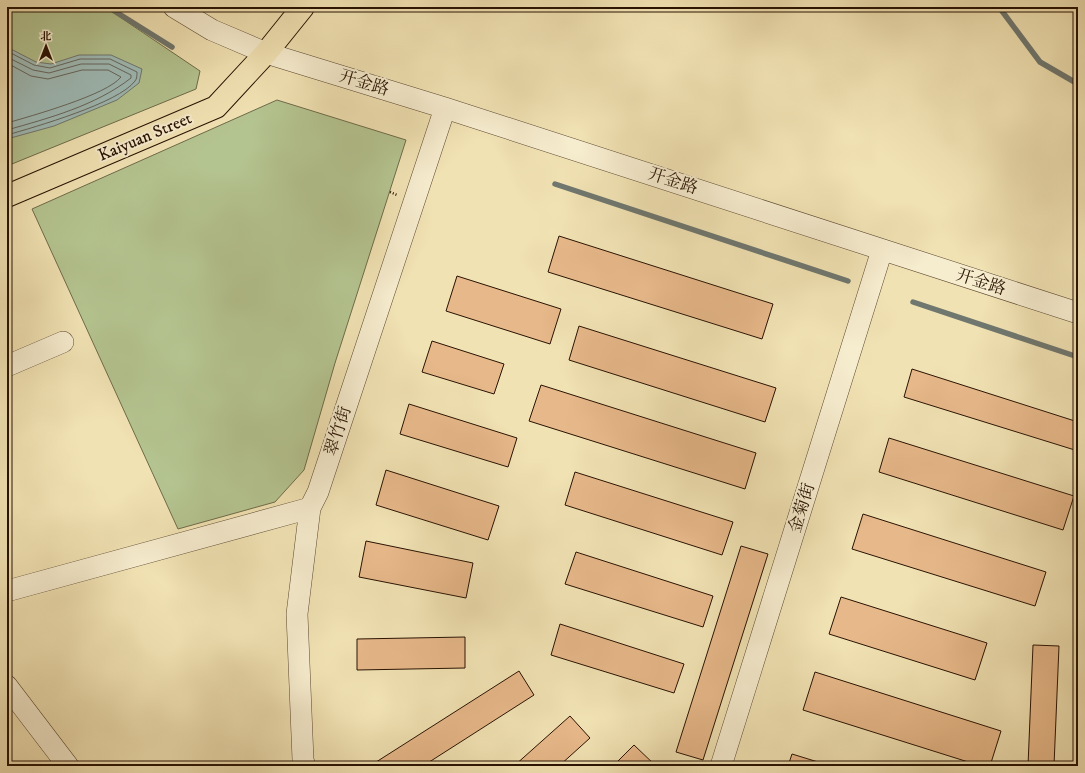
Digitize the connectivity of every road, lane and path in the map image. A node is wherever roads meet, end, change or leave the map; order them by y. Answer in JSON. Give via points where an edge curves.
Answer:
{"nodes":[{"id":1,"x":174,"y":7,"type":"edge"},
{"id":2,"x":303,"y":7,"type":"edge"},
{"id":3,"x":266,"y":53,"type":"junction"},
{"id":4,"x":445,"y":108,"type":"junction"},
{"id":5,"x":7,"y":196,"type":"edge"},
{"id":6,"x":882,"y":250,"type":"junction"},
{"id":7,"x":1078,"y":313,"type":"edge"},
{"id":8,"x":63,"y":342,"type":"dead end"},
{"id":9,"x":7,"y":366,"type":"edge"},
{"id":10,"x":310,"y":508,"type":"junction"},
{"id":11,"x":7,"y":591,"type":"edge"},
{"id":12,"x":7,"y":686,"type":"edge"},
{"id":13,"x":68,"y":766,"type":"edge"},
{"id":14,"x":305,"y":766,"type":"edge"},
{"id":15,"x":721,"y":766,"type":"edge"}],
"edges":[{"from":1,"to":3,"type":"street","name":"开金路","via":[[212,30]]},
{"from":2,"to":3,"type":"main road","name":"Kaiyuan Street"},
{"from":3,"to":4,"type":"street","name":"开金路"},
{"from":3,"to":5,"type":"main road","name":"Kaiyuan Street","via":[[216,107]]},
{"from":4,"to":6,"type":"street","name":"开金路"},
{"from":4,"to":10,"type":"street","name":"翠竹街","via":[[318,492]]},
{"from":6,"to":7,"type":"street","name":"开金路"},
{"from":6,"to":15,"type":"street","name":"金菊街"},
{"from":8,"to":9,"type":"street"},
{"from":10,"to":11,"type":"street"},
{"from":10,"to":14,"type":"street","name":"翠竹街","via":[[297,614]]},
{"from":12,"to":13,"type":"street"}]}
